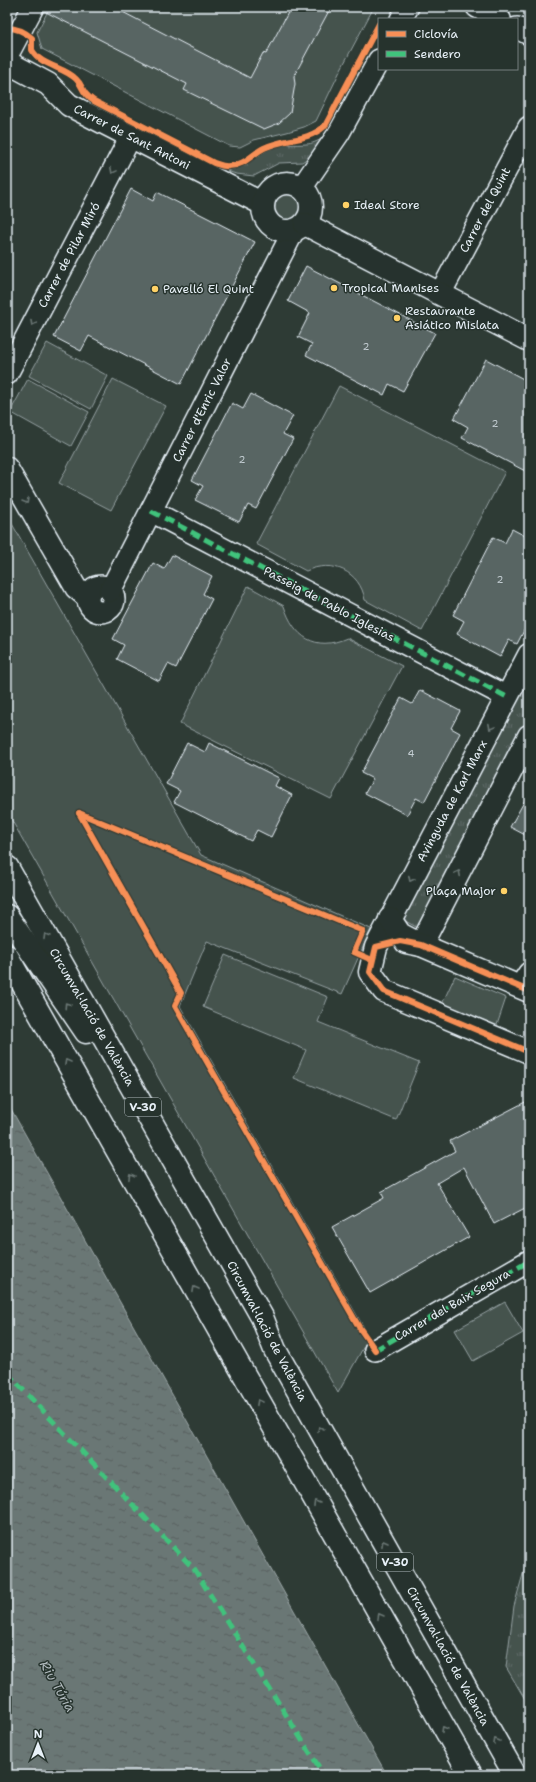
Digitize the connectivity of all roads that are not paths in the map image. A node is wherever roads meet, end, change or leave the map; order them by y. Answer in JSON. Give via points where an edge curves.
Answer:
{"nodes":[{"id":1,"x":33,"y":7,"type":"edge"},
{"id":2,"x":408,"y":7,"type":"edge"},
{"id":3,"x":477,"y":7,"type":"edge"},
{"id":4,"x":402,"y":18,"type":"edge"},
{"id":5,"x":498,"y":18,"type":"edge"},
{"id":6,"x":518,"y":28,"type":"edge"},
{"id":7,"x":529,"y":34,"type":"edge"},
{"id":8,"x":7,"y":56,"type":"edge"},
{"id":9,"x":7,"y":62,"type":"edge"},
{"id":10,"x":378,"y":62,"type":"edge"},
{"id":11,"x":529,"y":127,"type":"edge"},
{"id":12,"x":131,"y":136,"type":"junction"},
{"id":13,"x":302,"y":187,"type":"junction"},
{"id":14,"x":263,"y":204,"type":"junction"},
{"id":15,"x":300,"y":227,"type":"junction"},
{"id":16,"x":440,"y":294,"type":"junction"},
{"id":17,"x":529,"y":340,"type":"edge"},
{"id":18,"x":7,"y":374,"type":"edge"},
{"id":19,"x":7,"y":468,"type":"edge"},
{"id":20,"x":151,"y":511,"type":"junction"},
{"id":21,"x":529,"y":655,"type":"edge"},
{"id":22,"x":507,"y":697,"type":"junction"},
{"id":23,"x":529,"y":736,"type":"edge"},
{"id":24,"x":7,"y":867,"type":"edge"},
{"id":25,"x":7,"y":916,"type":"edge"},
{"id":26,"x":390,"y":919,"type":"junction"},
{"id":27,"x":421,"y":945,"type":"junction"},
{"id":28,"x":376,"y":947,"type":"junction"},
{"id":29,"x":7,"y":956,"type":"edge"},
{"id":30,"x":528,"y":981,"type":"edge"},
{"id":31,"x":529,"y":1052,"type":"edge"},
{"id":32,"x":528,"y":1264,"type":"edge"},
{"id":33,"x":274,"y":1350,"type":"junction"},
{"id":34,"x":375,"y":1350,"type":"dead end"},
{"id":35,"x":470,"y":1775,"type":"edge"},
{"id":36,"x":515,"y":1775,"type":"edge"}],
"edges":[{"from":1,"to":8,"type":"street"},
{"from":2,"to":4,"type":"street"},
{"from":3,"to":5,"type":"street"},
{"from":6,"to":7,"type":"street"},
{"from":9,"to":12,"type":"main road","name":"Carrer de Sant Antoni","via":[[48,84],[69,104]]},
{"from":10,"to":13,"type":"street","via":[[339,133]]},
{"from":11,"to":16,"type":"street","name":"Carrer del Quint"},
{"from":12,"to":14,"type":"main road","name":"Carrer de Sant Antoni"},
{"from":12,"to":18,"type":"street","name":"Carrer de Pilar Miró","one_way":true},
{"from":13,"to":14,"type":"main road","via":[[288,182],[281,183],[269,190],[263,197]]},
{"from":13,"to":15,"type":"main road","via":[[307,192],[312,206],[311,214]]},
{"from":14,"to":15,"type":"main road","via":[[263,212],[271,225],[286,231]]},
{"from":15,"to":16,"type":"main road"},
{"from":15,"to":20,"type":"street","name":"Carrer d'Enric Valor"},
{"from":16,"to":17,"type":"main road"},
{"from":19,"to":20,"type":"street","name":"Carrer d'Enric Valor","one_way":true,"via":[[76,588],[88,598],[91,590],[98,587],[110,591]]},
{"from":20,"to":22,"type":"street","name":"Passeig de Pablo Iglesias"},
{"from":21,"to":22,"type":"main road","name":"Avinguda de Karl Marx"},
{"from":22,"to":26,"type":"main road","name":"Avinguda de Karl Marx","one_way":true},
{"from":27,"to":23,"type":"main road","one_way":true},
{"from":33,"to":24,"type":"main road","name":"Circumval·lació de València","number":"V-30","one_way":true,"via":[[262,1317]]},
{"from":33,"to":25,"type":"main road","one_way":true,"via":[[254,1322],[136,1114],[87,1034]]},
{"from":26,"to":27,"type":"main road","via":[[400,934]]},
{"from":26,"to":28,"type":"main road","name":"Avinguda de Karl Marx"},
{"from":27,"to":28,"type":"main road","via":[[400,941]]},
{"from":27,"to":30,"type":"main road"},
{"from":28,"to":31,"type":"main road","name":"Avinguda de Karl Marx","via":[[370,972],[384,991]]},
{"from":35,"to":29,"type":"main road","one_way":true},
{"from":32,"to":34,"type":"street","name":"Carrer del Baix Segura"},
{"from":36,"to":33,"type":"main road","name":"Circumval·lació de València","number":"V-30","one_way":true}]}
